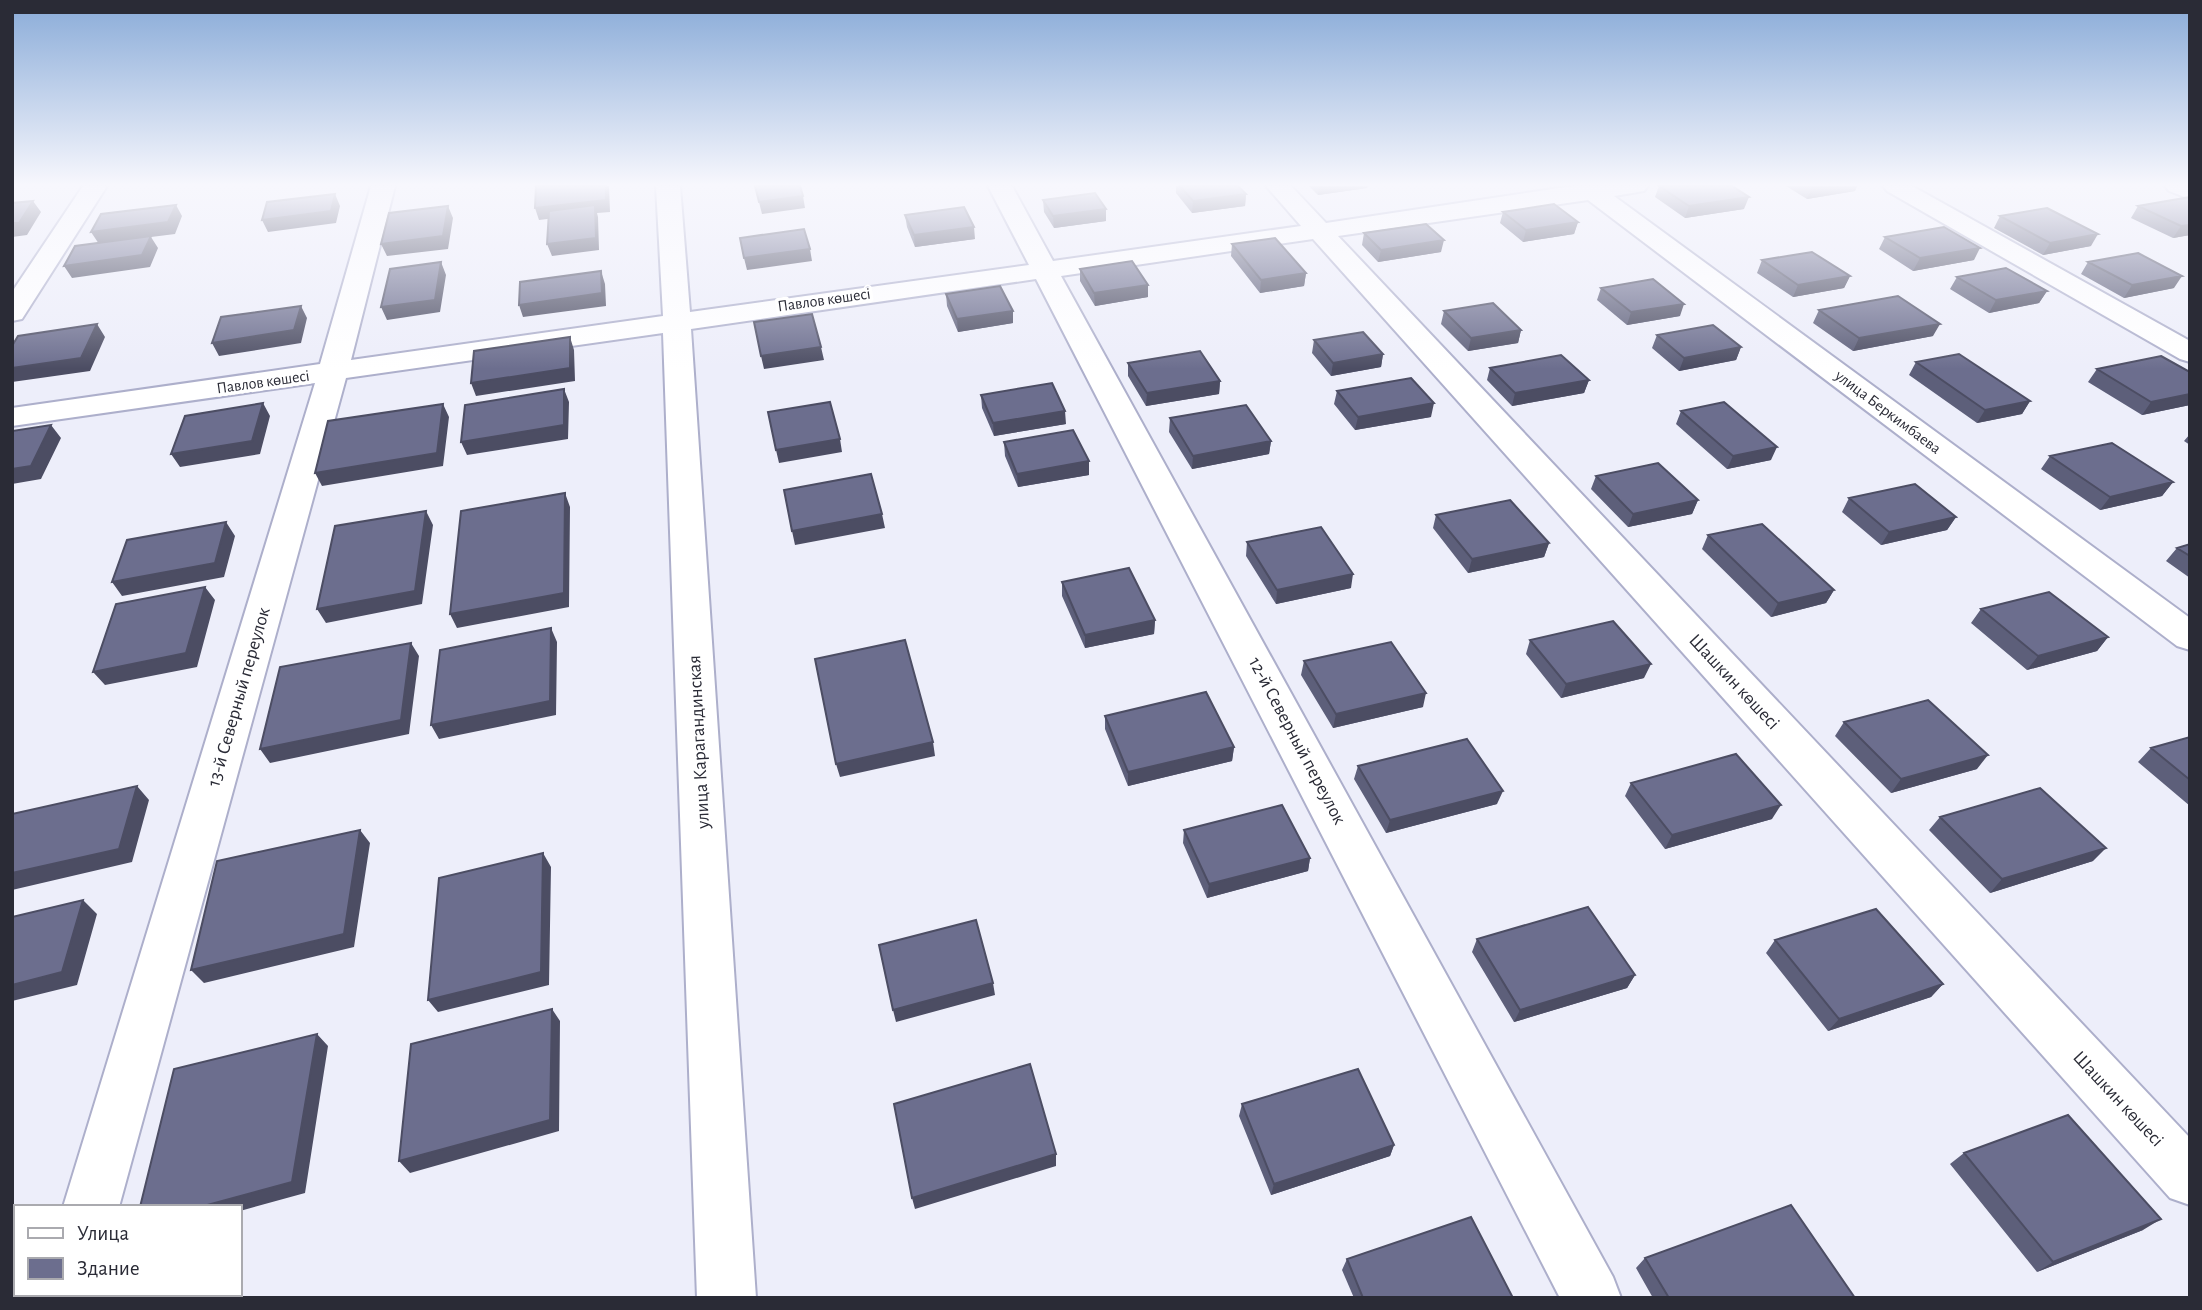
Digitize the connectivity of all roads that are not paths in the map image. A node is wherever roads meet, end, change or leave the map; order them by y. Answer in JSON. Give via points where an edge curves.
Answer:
{"nodes":[{"id":1,"x":55,"y":247,"type":"edge"},
{"id":2,"x":367,"y":247,"type":"edge"},
{"id":3,"x":672,"y":247,"type":"edge"},
{"id":4,"x":1034,"y":247,"type":"edge"},
{"id":5,"x":1203,"y":247,"type":"edge"},
{"id":6,"x":1334,"y":247,"type":"edge"},
{"id":7,"x":1668,"y":247,"type":"edge"},
{"id":8,"x":2003,"y":247,"type":"edge"},
{"id":9,"x":1046,"y":269,"type":"junction"},
{"id":10,"x":12,"y":313,"type":"edge"},
{"id":11,"x":677,"y":321,"type":"junction"},
{"id":12,"x":2190,"y":353,"type":"edge"},
{"id":13,"x":333,"y":372,"type":"junction"},
{"id":14,"x":12,"y":417,"type":"edge"},
{"id":15,"x":2190,"y":637,"type":"edge"},
{"id":16,"x":2190,"y":1178,"type":"edge"},
{"id":17,"x":92,"y":1205,"type":"edge"},
{"id":18,"x":727,"y":1298,"type":"edge"},
{"id":19,"x":1592,"y":1298,"type":"edge"}],
"edges":[{"from":1,"to":10,"type":"street"},
{"from":2,"to":13,"type":"street","name":"13-й Северный переулок"},
{"from":3,"to":11,"type":"street","name":"улица Карагандинская"},
{"from":4,"to":9,"type":"street","name":"12-й Северный переулок"},
{"from":5,"to":9,"type":"street","name":"Павлов көшесі"},
{"from":6,"to":16,"type":"street","name":"Шашкин көшесі"},
{"from":7,"to":15,"type":"street","name":"улица Беркимбаева"},
{"from":8,"to":12,"type":"street"},
{"from":9,"to":11,"type":"street","name":"Павлов көшесі"},
{"from":9,"to":19,"type":"street","name":"12-й Северный переулок"},
{"from":11,"to":13,"type":"street","name":"Павлов көшесі"},
{"from":11,"to":18,"type":"street","name":"улица Карагандинская"},
{"from":13,"to":14,"type":"street","name":"Павлов көшесі"},
{"from":13,"to":17,"type":"street","name":"13-й Северный переулок"}]}
